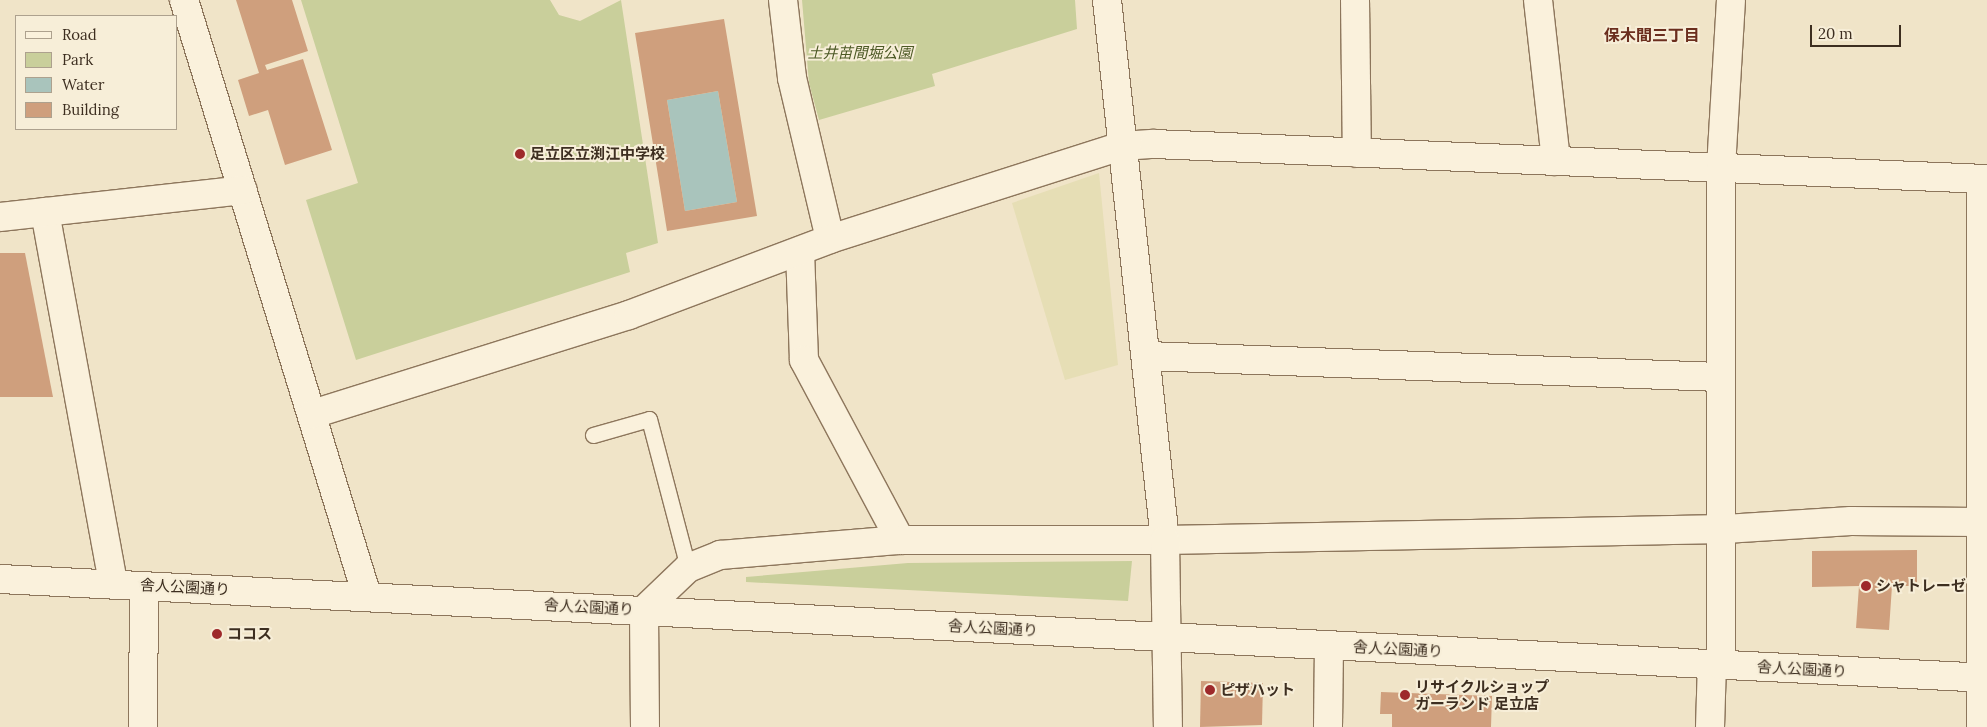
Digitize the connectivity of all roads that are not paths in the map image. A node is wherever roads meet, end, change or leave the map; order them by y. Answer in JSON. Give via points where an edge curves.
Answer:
{"nodes":[{"id":1,"x":184,"y":0,"type":"edge"},
{"id":2,"x":783,"y":0,"type":"edge"},
{"id":3,"x":1107,"y":0,"type":"edge"},
{"id":4,"x":1355,"y":0,"type":"edge"},
{"id":5,"x":1538,"y":0,"type":"edge"},
{"id":6,"x":1731,"y":0,"type":"edge"},
{"id":7,"x":1122,"y":146,"type":"junction"},
{"id":8,"x":1357,"y":153,"type":"junction"},
{"id":9,"x":1556,"y":161,"type":"junction"},
{"id":10,"x":1721,"y":168,"type":"junction"},
{"id":11,"x":1984,"y":179,"type":"edge"},
{"id":12,"x":243,"y":190,"type":"junction"},
{"id":13,"x":45,"y":212,"type":"junction"},
{"id":14,"x":0,"y":217,"type":"edge"},
{"id":15,"x":830,"y":239,"type":"junction"},
{"id":16,"x":800,"y":250,"type":"junction"},
{"id":17,"x":1147,"y":356,"type":"junction"},
{"id":18,"x":1721,"y":377,"type":"junction"},
{"id":19,"x":313,"y":414,"type":"junction"},
{"id":20,"x":1983,"y":422,"type":"edge"},
{"id":21,"x":593,"y":435,"type":"dead end"},
{"id":22,"x":1978,"y":522,"type":"junction"},
{"id":23,"x":1725,"y":529,"type":"junction"},
{"id":24,"x":900,"y":540,"type":"junction"},
{"id":25,"x":1165,"y":540,"type":"junction"},
{"id":26,"x":688,"y":568,"type":"junction"},
{"id":27,"x":0,"y":579,"type":"edge"},
{"id":28,"x":114,"y":583,"type":"junction"},
{"id":29,"x":144,"y":586,"type":"junction"},
{"id":30,"x":367,"y":596,"type":"junction"},
{"id":31,"x":644,"y":610,"type":"junction"},
{"id":32,"x":1169,"y":637,"type":"junction"},
{"id":33,"x":1328,"y":646,"type":"junction"},
{"id":34,"x":1716,"y":665,"type":"junction"},
{"id":35,"x":1984,"y":678,"type":"edge"},
{"id":36,"x":143,"y":727,"type":"edge"},
{"id":37,"x":645,"y":727,"type":"edge"},
{"id":38,"x":1168,"y":727,"type":"edge"},
{"id":39,"x":1328,"y":727,"type":"edge"},
{"id":40,"x":1710,"y":727,"type":"edge"},
{"id":41,"x":1981,"y":727,"type":"edge"}],
"edges":[{"from":1,"to":12,"type":"street"},
{"from":2,"to":15,"type":"street","via":[[792,78]]},
{"from":3,"to":7,"type":"street"},
{"from":4,"to":8,"type":"street"},
{"from":5,"to":9,"type":"street"},
{"from":6,"to":10,"type":"street"},
{"from":7,"to":8,"type":"street"},
{"from":7,"to":15,"type":"street"},
{"from":7,"to":17,"type":"street"},
{"from":8,"to":9,"type":"street"},
{"from":9,"to":10,"type":"street"},
{"from":10,"to":11,"type":"street"},
{"from":10,"to":18,"type":"street"},
{"from":11,"to":20,"type":"street"},
{"from":12,"to":13,"type":"street"},
{"from":12,"to":19,"type":"street"},
{"from":13,"to":14,"type":"street"},
{"from":13,"to":28,"type":"street"},
{"from":15,"to":16,"type":"street"},
{"from":16,"to":19,"type":"street","via":[[629,315]]},
{"from":16,"to":24,"type":"street","via":[[804,360]]},
{"from":17,"to":18,"type":"street"},
{"from":17,"to":25,"type":"street"},
{"from":18,"to":23,"type":"street"},
{"from":19,"to":30,"type":"street"},
{"from":20,"to":22,"type":"street"},
{"from":21,"to":26,"type":"lane","via":[[649,419]]},
{"from":22,"to":23,"type":"street","via":[[1851,521]]},
{"from":22,"to":35,"type":"street"},
{"from":23,"to":25,"type":"street"},
{"from":23,"to":34,"type":"street"},
{"from":24,"to":25,"type":"street"},
{"from":24,"to":26,"type":"street","via":[[720,555]]},
{"from":25,"to":32,"type":"street"},
{"from":26,"to":31,"type":"street"},
{"from":27,"to":28,"type":"street","name":"舎人公園通り"},
{"from":28,"to":29,"type":"street","name":"舎人公園通り"},
{"from":29,"to":30,"type":"street","name":"舎人公園通り"},
{"from":29,"to":36,"type":"street"},
{"from":30,"to":31,"type":"street","name":"舎人公園通り"},
{"from":31,"to":32,"type":"street","name":"舎人公園通り"},
{"from":31,"to":37,"type":"street"},
{"from":32,"to":33,"type":"street","name":"舎人公園通り"},
{"from":32,"to":38,"type":"street"},
{"from":33,"to":34,"type":"street","name":"舎人公園通り"},
{"from":33,"to":39,"type":"street"},
{"from":34,"to":35,"type":"street","name":"舎人公園通り"},
{"from":34,"to":40,"type":"street"},
{"from":35,"to":41,"type":"street"}]}
